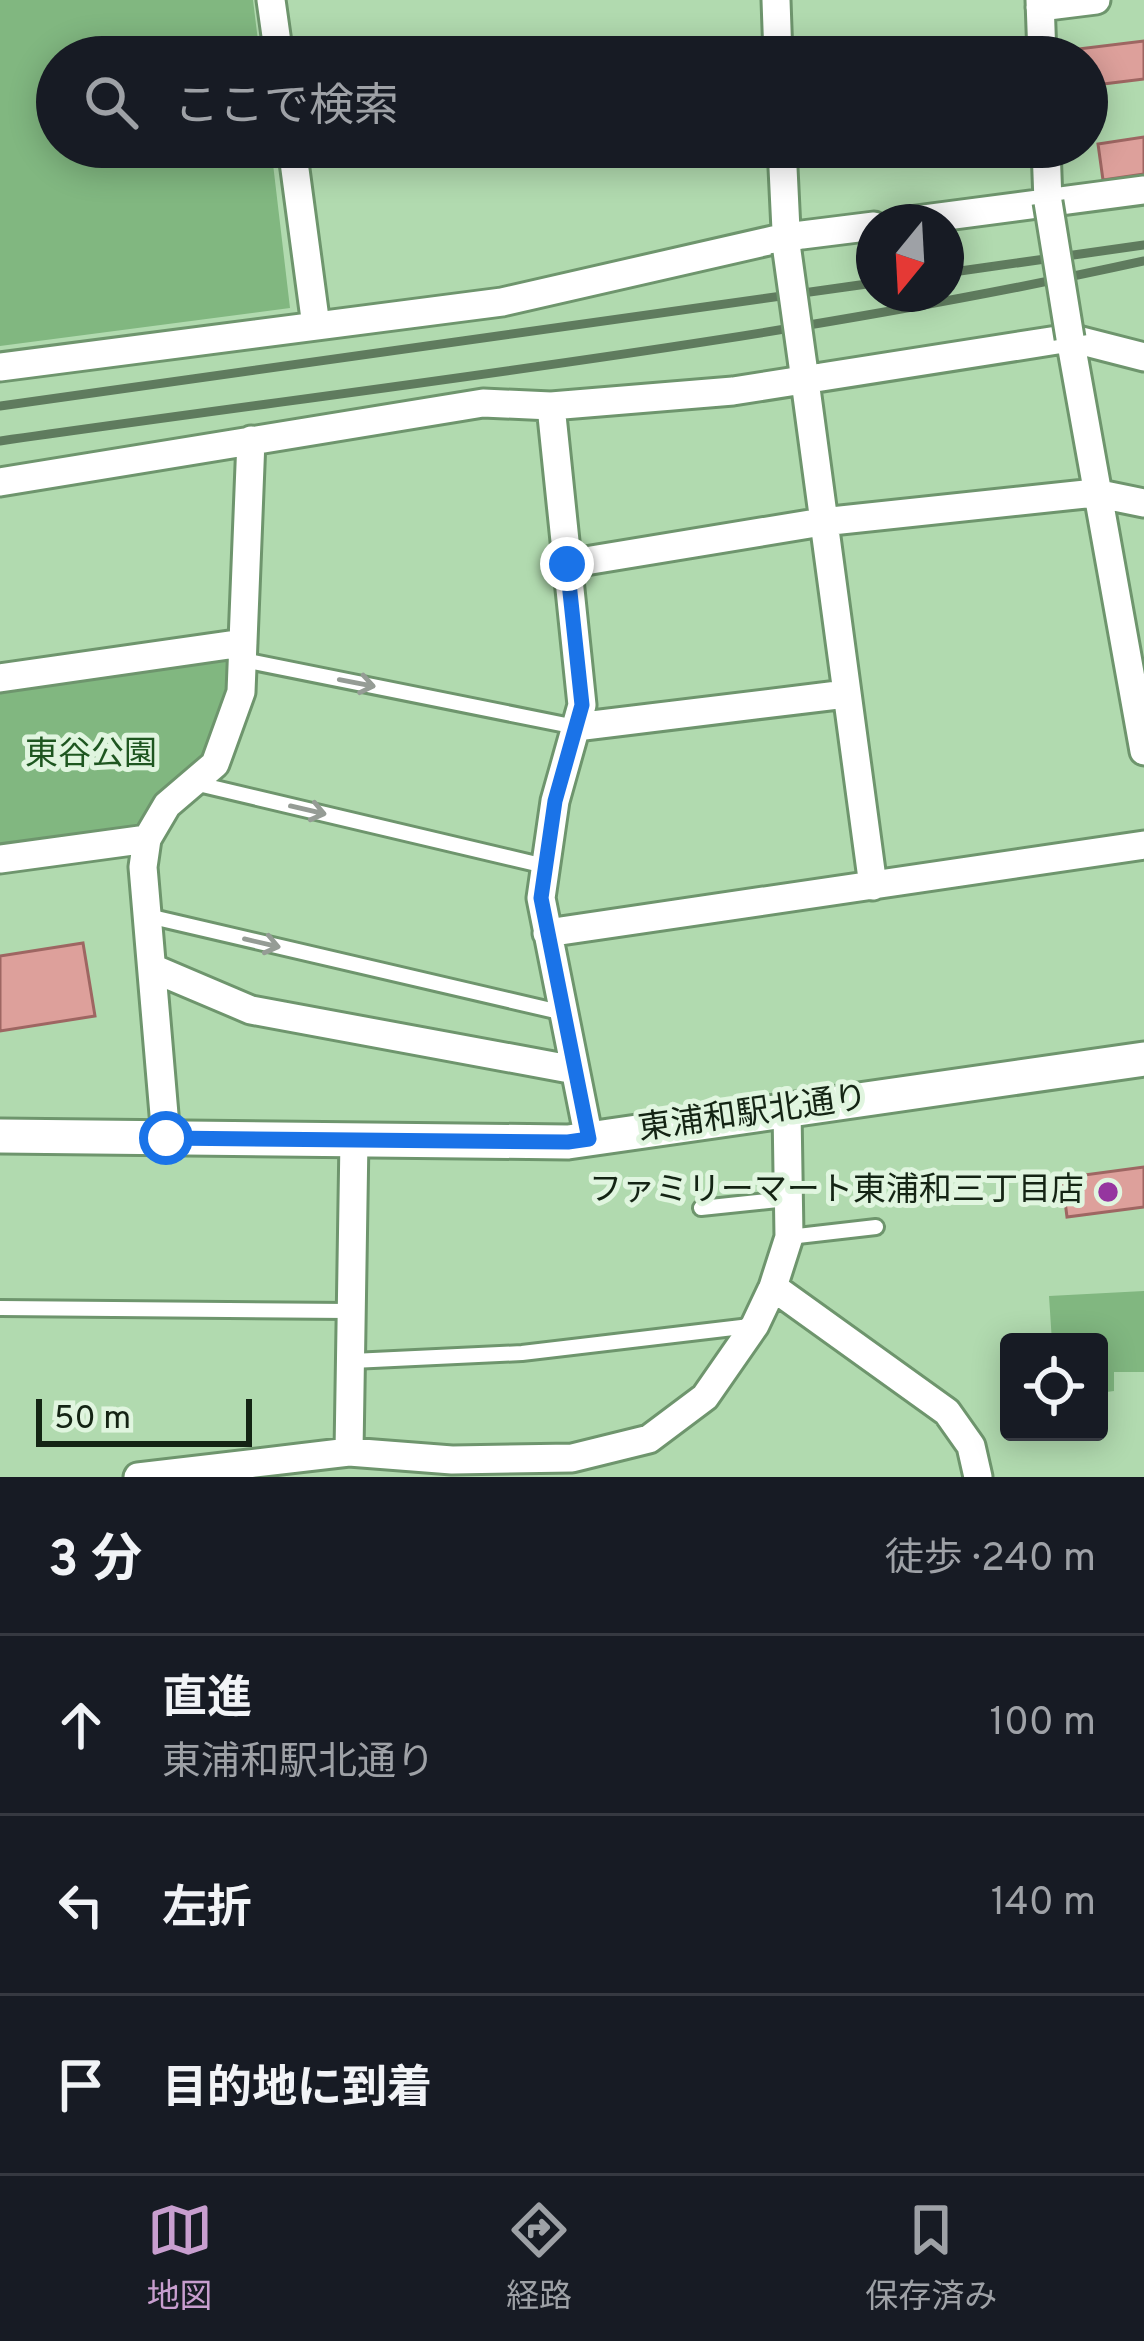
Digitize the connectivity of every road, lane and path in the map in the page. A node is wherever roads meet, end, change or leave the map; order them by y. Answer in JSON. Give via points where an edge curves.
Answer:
{"nodes":[{"id":1,"x":272,"y":0,"type":"edge"},
{"id":2,"x":776,"y":0,"type":"edge"},
{"id":3,"x":1096,"y":0,"type":"edge"},
{"id":4,"x":1040,"y":4,"type":"edge"},
{"id":5,"x":276,"y":36,"type":"edge"},
{"id":6,"x":777,"y":36,"type":"edge"},
{"id":7,"x":1041,"y":36,"type":"edge"},
{"id":8,"x":295,"y":168,"type":"edge"},
{"id":9,"x":783,"y":168,"type":"edge"},
{"id":10,"x":1047,"y":168,"type":"edge"},
{"id":11,"x":1144,"y":190,"type":"edge"},
{"id":12,"x":1048,"y":202,"type":"junction"},
{"id":13,"x":964,"y":213,"type":"edge"},
{"id":14,"x":856,"y":230,"type":"edge"},
{"id":15,"x":786,"y":244,"type":"junction"},
{"id":16,"x":316,"y":326,"type":"junction"},
{"id":17,"x":1070,"y":338,"type":"junction"},
{"id":18,"x":1144,"y":357,"type":"edge"},
{"id":19,"x":0,"y":367,"type":"edge"},
{"id":20,"x":804,"y":373,"type":"junction"},
{"id":21,"x":551,"y":406,"type":"junction"},
{"id":22,"x":251,"y":440,"type":"junction"},
{"id":23,"x":0,"y":482,"type":"edge"},
{"id":24,"x":1095,"y":493,"type":"junction"},
{"id":25,"x":1144,"y":503,"type":"edge"},
{"id":26,"x":822,"y":521,"type":"junction"},
{"id":27,"x":567,"y":564,"type":"junction"},
{"id":28,"x":1134,"y":640,"type":"edge"},
{"id":29,"x":243,"y":652,"type":"junction"},
{"id":30,"x":0,"y":678,"type":"edge"},
{"id":31,"x":846,"y":694,"type":"junction"},
{"id":32,"x":576,"y":727,"type":"junction"},
{"id":33,"x":1144,"y":751,"type":"edge"},
{"id":34,"x":194,"y":783,"type":"junction"},
{"id":35,"x":147,"y":839,"type":"junction"},
{"id":36,"x":1144,"y":845,"type":"edge"},
{"id":37,"x":0,"y":859,"type":"edge"},
{"id":38,"x":545,"y":866,"type":"junction"},
{"id":39,"x":872,"y":886,"type":"junction"},
{"id":40,"x":148,"y":916,"type":"junction"},
{"id":41,"x":547,"y":933,"type":"junction"},
{"id":42,"x":152,"y":968,"type":"junction"},
{"id":43,"x":564,"y":1013,"type":"junction"},
{"id":44,"x":1144,"y":1059,"type":"edge"},
{"id":45,"x":575,"y":1070,"type":"junction"},
{"id":46,"x":787,"y":1110,"type":"junction"},
{"id":47,"x":0,"y":1136,"type":"edge"},
{"id":48,"x":166,"y":1138,"type":"junction"},
{"id":49,"x":354,"y":1138,"type":"junction"},
{"id":50,"x":589,"y":1139,"type":"junction"},
{"id":51,"x":787,"y":1199,"type":"junction"},
{"id":52,"x":700,"y":1208,"type":"dead end"},
{"id":53,"x":876,"y":1228,"type":"dead end"},
{"id":54,"x":789,"y":1238,"type":"junction"},
{"id":55,"x":772,"y":1287,"type":"junction"},
{"id":56,"x":0,"y":1308,"type":"edge"},
{"id":57,"x":350,"y":1311,"type":"junction"},
{"id":58,"x":755,"y":1325,"type":"junction"},
{"id":59,"x":352,"y":1361,"type":"junction"},
{"id":60,"x":349,"y":1452,"type":"junction"},
{"id":61,"x":447,"y":1468,"type":"edge"},
{"id":62,"x":138,"y":1477,"type":"edge"},
{"id":63,"x":978,"y":1477,"type":"edge"}],
"edges":[{"from":1,"to":5,"type":"street"},
{"from":2,"to":6,"type":"street"},
{"from":3,"to":4,"type":"street"},
{"from":4,"to":7,"type":"street"},
{"from":8,"to":16,"type":"street"},
{"from":9,"to":15,"type":"street"},
{"from":10,"to":12,"type":"street"},
{"from":11,"to":12,"type":"street"},
{"from":12,"to":13,"type":"street"},
{"from":12,"to":17,"type":"street","bridge":true},
{"from":14,"to":15,"type":"street"},
{"from":15,"to":16,"type":"street","via":[[502,302]]},
{"from":15,"to":20,"type":"street","bridge":true},
{"from":16,"to":19,"type":"street"},
{"from":17,"to":18,"type":"street"},
{"from":17,"to":20,"type":"street"},
{"from":17,"to":24,"type":"street"},
{"from":20,"to":21,"type":"street","via":[[733,391]]},
{"from":20,"to":26,"type":"street"},
{"from":21,"to":22,"type":"street","via":[[482,403]]},
{"from":21,"to":27,"type":"street"},
{"from":22,"to":23,"type":"street"},
{"from":22,"to":29,"type":"street"},
{"from":24,"to":25,"type":"street"},
{"from":24,"to":26,"type":"street"},
{"from":24,"to":28,"type":"street"},
{"from":26,"to":27,"type":"street"},
{"from":26,"to":31,"type":"street"},
{"from":27,"to":32,"type":"street","via":[[582,705]]},
{"from":28,"to":33,"type":"street"},
{"from":29,"to":30,"type":"street"},
{"from":29,"to":32,"type":"lane","one_way":true},
{"from":29,"to":34,"type":"street","via":[[241,692],[215,764]]},
{"from":31,"to":32,"type":"street"},
{"from":31,"to":39,"type":"street"},
{"from":32,"to":38,"type":"street"},
{"from":34,"to":35,"type":"street","via":[[167,805]]},
{"from":34,"to":38,"type":"lane","one_way":true},
{"from":35,"to":37,"type":"street"},
{"from":35,"to":40,"type":"street"},
{"from":36,"to":39,"type":"street"},
{"from":38,"to":41,"type":"street"},
{"from":39,"to":41,"type":"street"},
{"from":40,"to":42,"type":"street"},
{"from":40,"to":43,"type":"lane","one_way":true},
{"from":41,"to":43,"type":"street"},
{"from":42,"to":45,"type":"street","via":[[251,1010]]},
{"from":42,"to":48,"type":"street"},
{"from":43,"to":45,"type":"street"},
{"from":44,"to":46,"type":"street","name":"東浦和駅北通り"},
{"from":45,"to":50,"type":"street"},
{"from":46,"to":50,"type":"street","name":"東浦和駅北通り"},
{"from":46,"to":51,"type":"street"},
{"from":47,"to":48,"type":"street","name":"東浦和駅北通り"},
{"from":48,"to":49,"type":"street","name":"東浦和駅北通り"},
{"from":49,"to":50,"type":"street","name":"東浦和駅北通り"},
{"from":49,"to":57,"type":"street"},
{"from":51,"to":52,"type":"lane"},
{"from":51,"to":54,"type":"street"},
{"from":53,"to":54,"type":"lane"},
{"from":54,"to":55,"type":"street"},
{"from":55,"to":58,"type":"street"},
{"from":55,"to":63,"type":"street","via":[[947,1412],[971,1446]]},
{"from":56,"to":57,"type":"lane"},
{"from":57,"to":59,"type":"street"},
{"from":58,"to":59,"type":"lane","via":[[522,1353]]},
{"from":58,"to":61,"type":"street","via":[[705,1396],[649,1439],[572,1458]]},
{"from":59,"to":60,"type":"street"},
{"from":60,"to":61,"type":"street"},
{"from":60,"to":62,"type":"street"}]}
